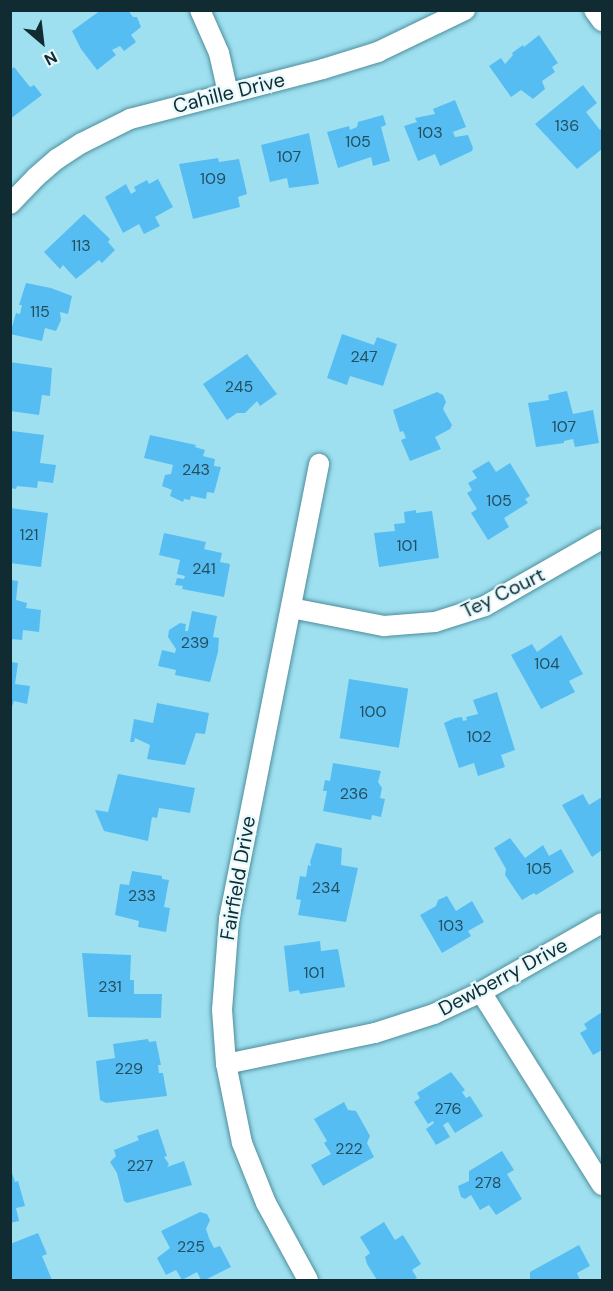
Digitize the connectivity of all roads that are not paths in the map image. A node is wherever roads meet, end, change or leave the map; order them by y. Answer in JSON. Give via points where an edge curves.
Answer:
{"nodes":[{"id":1,"x":200,"y":10,"type":"edge"},
{"id":2,"x":465,"y":10,"type":"edge"},
{"id":3,"x":594,"y":10,"type":"edge"},
{"id":4,"x":603,"y":21,"type":"edge"},
{"id":5,"x":228,"y":93,"type":"junction"},
{"id":6,"x":10,"y":204,"type":"edge"},
{"id":7,"x":319,"y":464,"type":"dead end"},
{"id":8,"x":603,"y":540,"type":"edge"},
{"id":9,"x":291,"y":608,"type":"junction"},
{"id":10,"x":603,"y":923,"type":"edge"},
{"id":11,"x":482,"y":992,"type":"junction"},
{"id":12,"x":226,"y":1064,"type":"junction"},
{"id":13,"x":603,"y":1185,"type":"edge"},
{"id":14,"x":308,"y":1281,"type":"edge"}],
"edges":[{"from":1,"to":5,"type":"street","via":[[219,53]]},
{"from":2,"to":5,"type":"street","name":"Cahille Drive","via":[[378,52]]},
{"from":3,"to":4,"type":"street"},
{"from":5,"to":6,"type":"street","name":"Cahille Drive","via":[[130,118],[107,128],[57,159]]},
{"from":7,"to":9,"type":"street","name":"Fairfield Drive"},
{"from":8,"to":9,"type":"street","name":"Tey Court","via":[[493,602],[435,622],[384,626]]},
{"from":9,"to":12,"type":"street","name":"Fairfield Drive","via":[[229,919],[222,1010]]},
{"from":10,"to":11,"type":"street","name":"Dewberry Drive"},
{"from":11,"to":12,"type":"street","name":"Dewberry Drive","via":[[434,1014],[375,1033]]},
{"from":11,"to":13,"type":"street"},
{"from":12,"to":14,"type":"street","name":"Fairfield Drive","via":[[235,1116],[252,1173]]}]}
